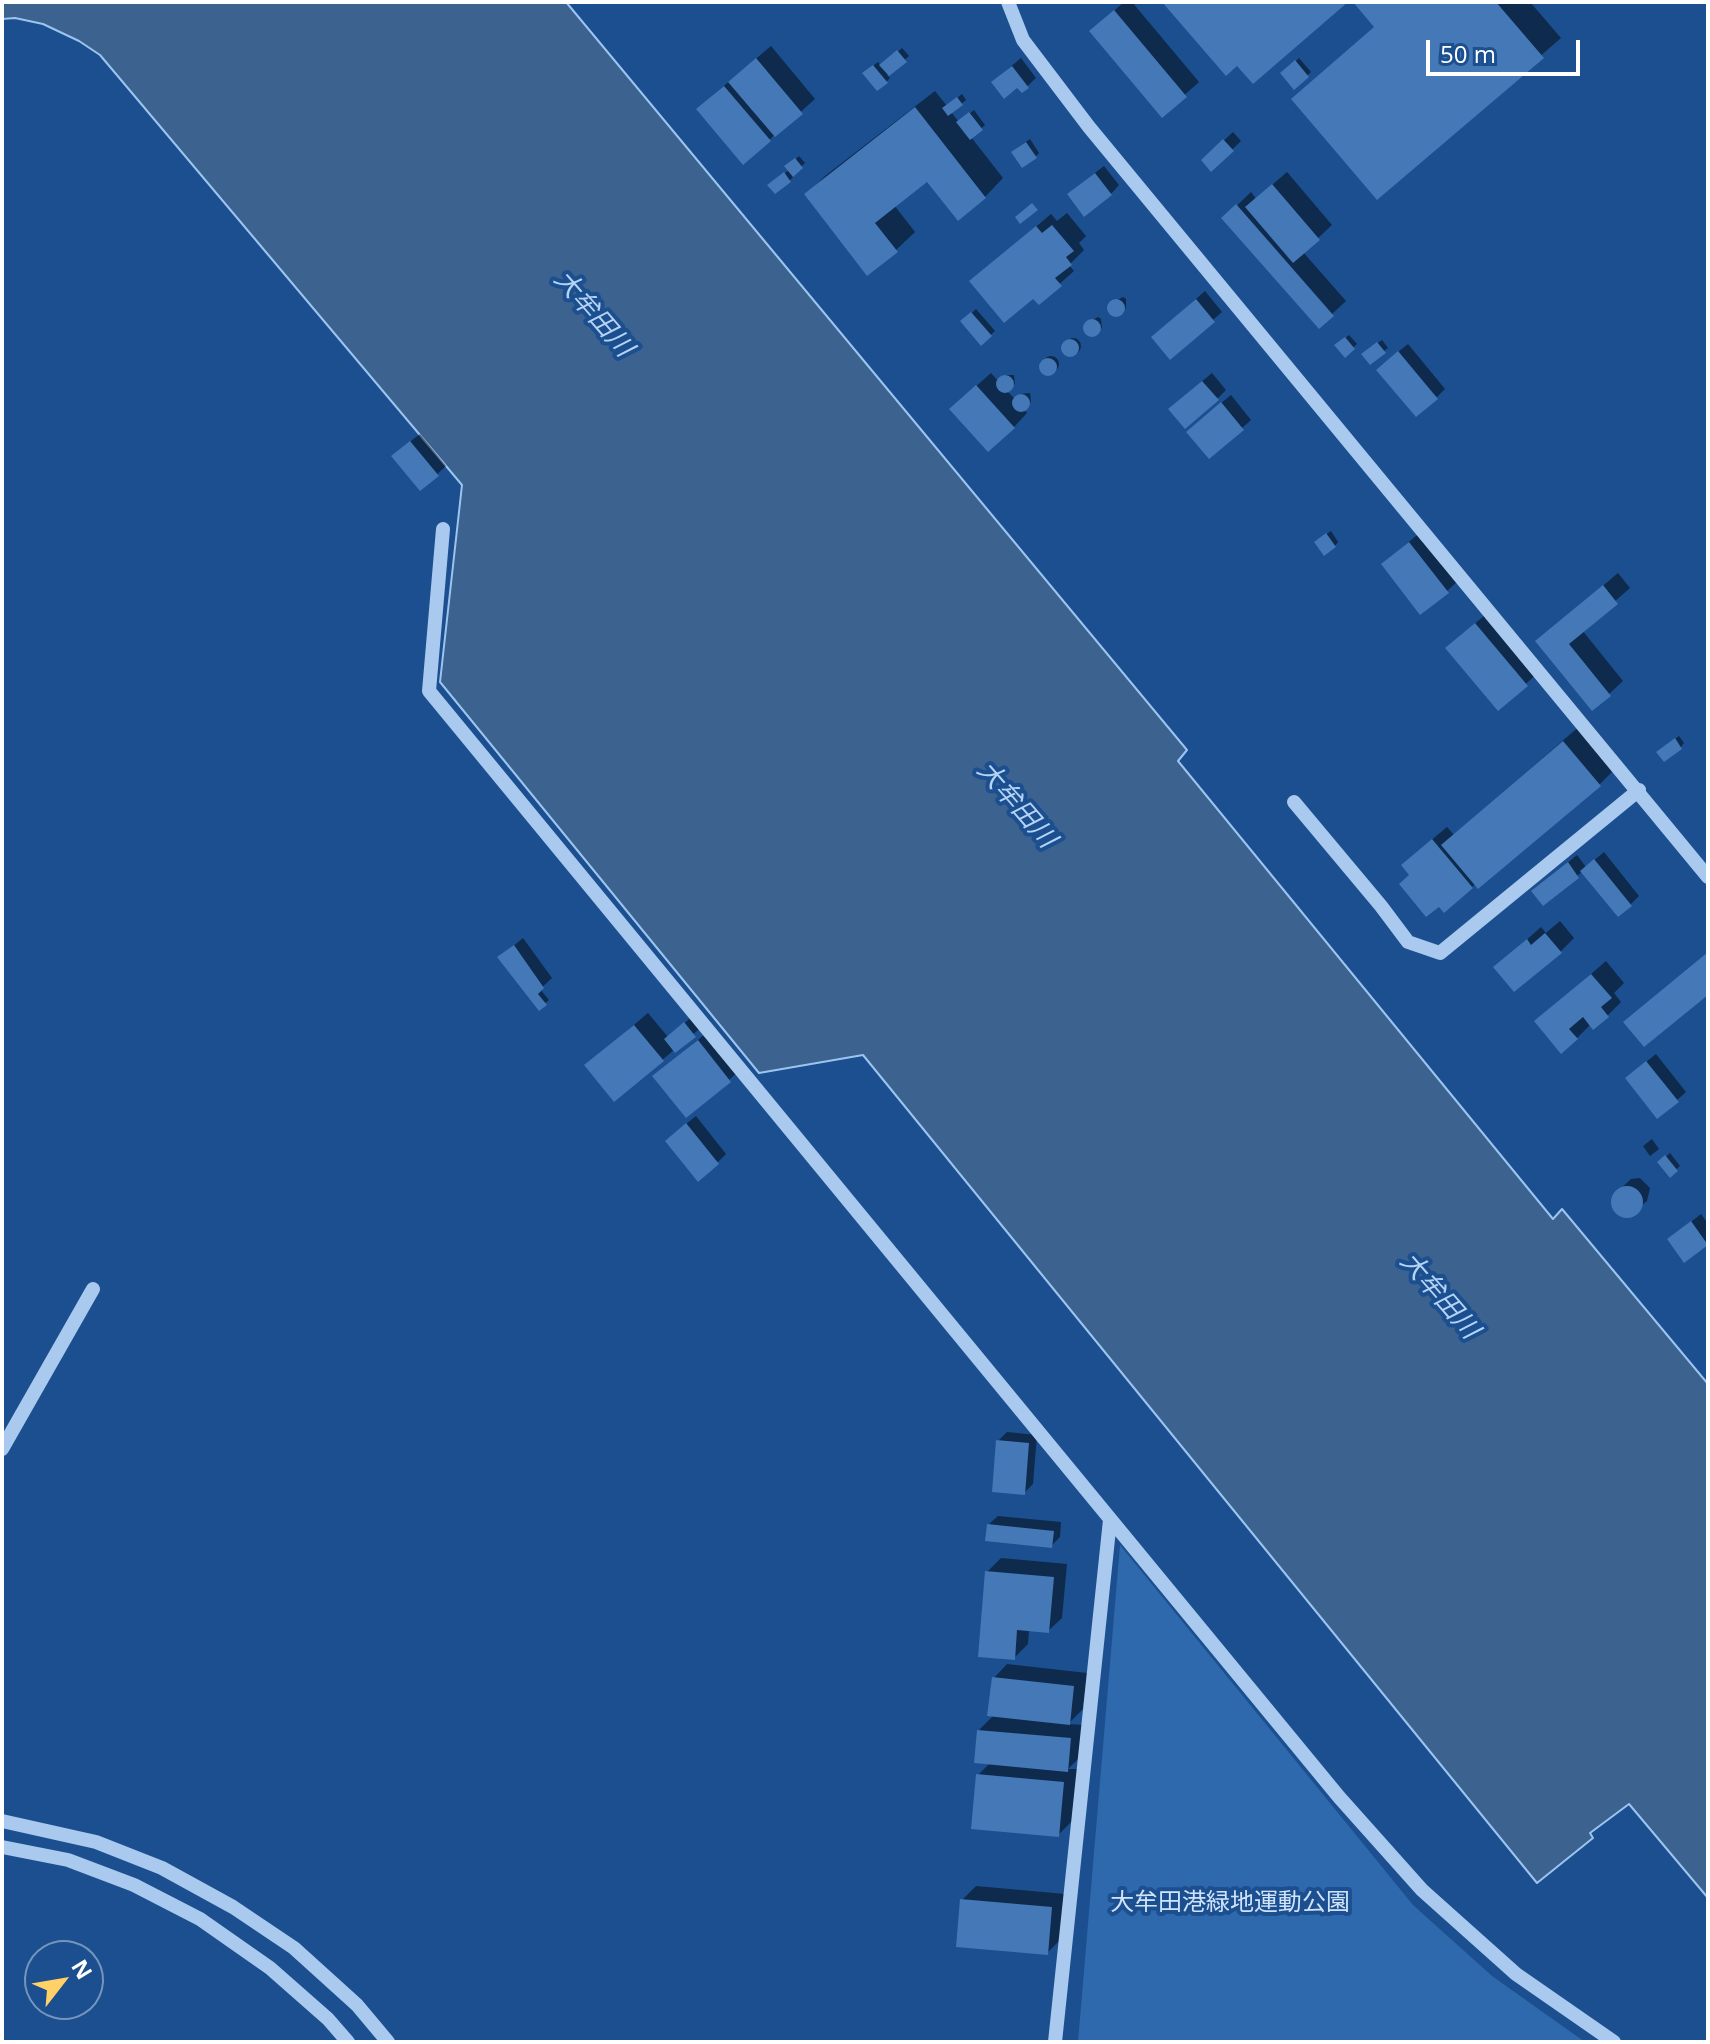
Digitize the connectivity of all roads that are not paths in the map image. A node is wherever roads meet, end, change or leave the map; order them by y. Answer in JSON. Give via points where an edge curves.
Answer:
{"nodes":[{"id":1,"x":1008,"y":2,"type":"edge"},
{"id":2,"x":443,"y":529,"type":"dead end"},
{"id":3,"x":1639,"y":790,"type":"junction"},
{"id":4,"x":1294,"y":802,"type":"dead end"},
{"id":5,"x":1708,"y":877,"type":"edge"},
{"id":6,"x":93,"y":1289,"type":"dead end"},
{"id":7,"x":2,"y":1449,"type":"edge"},
{"id":8,"x":1110,"y":1520,"type":"junction"},
{"id":9,"x":2,"y":1821,"type":"edge"},
{"id":10,"x":2,"y":1847,"type":"edge"},
{"id":11,"x":348,"y":2042,"type":"edge"},
{"id":12,"x":388,"y":2042,"type":"edge"},
{"id":13,"x":1055,"y":2042,"type":"edge"},
{"id":14,"x":1614,"y":2042,"type":"edge"}],
"edges":[{"from":1,"to":3,"type":"street","via":[[1023,40],[1089,127]]},
{"from":2,"to":8,"type":"street","via":[[429,691]]},
{"from":3,"to":4,"type":"street","via":[[1440,953],[1408,942]]},
{"from":3,"to":5,"type":"street"},
{"from":6,"to":7,"type":"street"},
{"from":8,"to":13,"type":"street"},
{"from":8,"to":14,"type":"street","via":[[1422,1890],[1516,1974]]},
{"from":9,"to":12,"type":"street","via":[[96,1842],[162,1868],[233,1907],[294,1948],[357,2005]]},
{"from":10,"to":11,"type":"street","via":[[68,1860],[134,1885],[200,1919],[270,1968]]}]}
